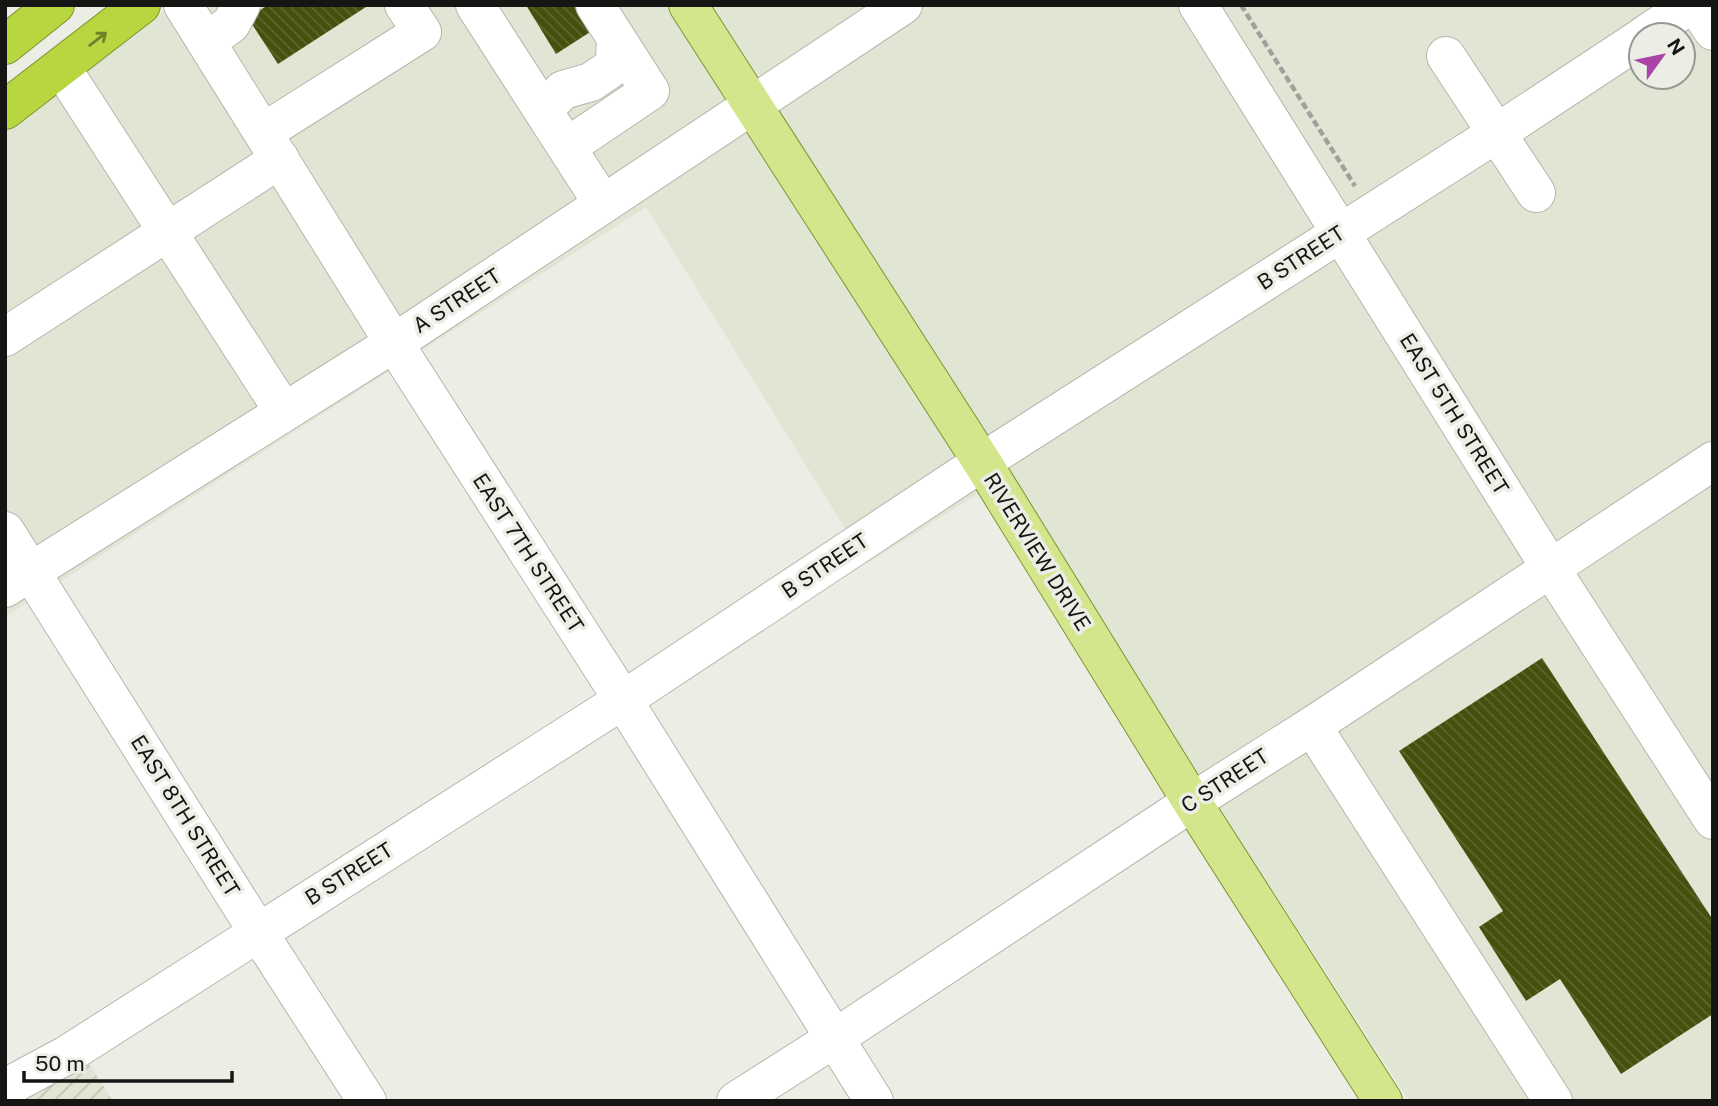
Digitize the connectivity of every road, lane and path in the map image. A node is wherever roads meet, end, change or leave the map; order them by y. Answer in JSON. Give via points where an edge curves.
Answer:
{"nodes":[{"id":1,"x":55,"y":5,"type":"edge"},
{"id":2,"x":141,"y":5,"type":"edge"},
{"id":3,"x":183,"y":5,"type":"edge"},
{"id":4,"x":240,"y":5,"type":"edge"},
{"id":5,"x":404,"y":5,"type":"edge"},
{"id":6,"x":475,"y":5,"type":"edge"},
{"id":7,"x":595,"y":5,"type":"edge"},
{"id":8,"x":688,"y":5,"type":"edge"},
{"id":9,"x":903,"y":5,"type":"edge"},
{"id":10,"x":1198,"y":5,"type":"edge"},
{"id":11,"x":1241,"y":5,"type":"edge"},
{"id":12,"x":1690,"y":5,"type":"edge"},
{"id":13,"x":1696,"y":5,"type":"edge"},
{"id":14,"x":1666,"y":21,"type":"edge"},
{"id":15,"x":1713,"y":31,"type":"edge"},
{"id":16,"x":206,"y":42,"type":"junction"},
{"id":17,"x":5,"y":45,"type":"edge"},
{"id":18,"x":1627,"y":47,"type":"edge"},
{"id":19,"x":622,"y":48,"type":"junction"},
{"id":20,"x":1446,"y":56,"type":"dead end"},
{"id":21,"x":61,"y":67,"type":"junction"},
{"id":22,"x":548,"y":103,"type":"junction"},
{"id":23,"x":754,"y":105,"type":"junction"},
{"id":24,"x":5,"y":110,"type":"edge"},
{"id":25,"x":1497,"y":133,"type":"junction"},
{"id":26,"x":272,"y":146,"type":"junction"},
{"id":27,"x":567,"y":147,"type":"junction"},
{"id":28,"x":1356,"y":187,"type":"dead end"},
{"id":29,"x":1536,"y":192,"type":"dead end"},
{"id":30,"x":603,"y":204,"type":"junction"},
{"id":31,"x":168,"y":231,"type":"junction"},
{"id":32,"x":1340,"y":233,"type":"junction"},
{"id":33,"x":5,"y":337,"type":"edge"},
{"id":34,"x":394,"y":342,"type":"junction"},
{"id":35,"x":284,"y":412,"type":"junction"},
{"id":36,"x":1713,"y":461,"type":"edge"},
{"id":37,"x":982,"y":462,"type":"junction"},
{"id":38,"x":5,"y":531,"type":"edge"},
{"id":39,"x":1551,"y":569,"type":"junction"},
{"id":40,"x":18,"y":580,"type":"edge"},
{"id":41,"x":623,"y":700,"type":"junction"},
{"id":42,"x":1312,"y":726,"type":"junction"},
{"id":43,"x":1192,"y":802,"type":"junction"},
{"id":44,"x":1713,"y":820,"type":"edge"},
{"id":45,"x":258,"y":932,"type":"junction"},
{"id":46,"x":835,"y":1038,"type":"junction"},
{"id":47,"x":5,"y":1088,"type":"edge"},
{"id":48,"x":367,"y":1101,"type":"edge"},
{"id":49,"x":736,"y":1101,"type":"edge"},
{"id":50,"x":874,"y":1101,"type":"edge"},
{"id":51,"x":1384,"y":1101,"type":"edge"},
{"id":52,"x":1553,"y":1101,"type":"edge"}],
"edges":[{"from":1,"to":17,"type":"highway"},
{"from":21,"to":2,"type":"highway","one_way":true},
{"from":3,"to":16,"type":"street","name":"EAST 7TH STREET"},
{"from":4,"to":16,"type":"street","via":[[231,24]]},
{"from":5,"to":26,"type":"street","via":[[422,32]]},
{"from":6,"to":22,"type":"street"},
{"from":7,"to":19,"type":"street"},
{"from":8,"to":23,"type":"main road","name":"RIVERVIEW DRIVE"},
{"from":9,"to":23,"type":"street","name":"A STREET"},
{"from":10,"to":32,"type":"street","name":"EAST 5TH STREET"},
{"from":11,"to":28,"type":"path"},
{"from":12,"to":14,"type":"street","name":"B STREET"},
{"from":13,"to":15,"type":"street"},
{"from":16,"to":26,"type":"street","name":"EAST 7TH STREET"},
{"from":18,"to":25,"type":"street","name":"B STREET"},
{"from":19,"to":22,"type":"street","via":[[629,79],[618,98],[582,107]]},
{"from":19,"to":27,"type":"street","via":[[650,91]]},
{"from":20,"to":25,"type":"street"},
{"from":21,"to":24,"type":"highway"},
{"from":21,"to":31,"type":"street"},
{"from":22,"to":27,"type":"street"},
{"from":23,"to":30,"type":"street","name":"A STREET"},
{"from":23,"to":37,"type":"main road","name":"RIVERVIEW DRIVE"},
{"from":25,"to":29,"type":"street"},
{"from":25,"to":32,"type":"street","name":"B STREET"},
{"from":26,"to":31,"type":"street"},
{"from":26,"to":34,"type":"street","name":"EAST 7TH STREET"},
{"from":27,"to":30,"type":"street"},
{"from":30,"to":34,"type":"street","name":"A STREET"},
{"from":31,"to":33,"type":"street"},
{"from":31,"to":35,"type":"street"},
{"from":32,"to":37,"type":"street","name":"B STREET"},
{"from":32,"to":39,"type":"street","name":"EAST 5TH STREET"},
{"from":34,"to":35,"type":"street","name":"A STREET"},
{"from":34,"to":41,"type":"street","name":"EAST 7TH STREET"},
{"from":35,"to":40,"type":"street","name":"A STREET"},
{"from":36,"to":39,"type":"street","name":"C STREET"},
{"from":37,"to":41,"type":"street","name":"B STREET"},
{"from":37,"to":43,"type":"main road","name":"RIVERVIEW DRIVE"},
{"from":38,"to":40,"type":"street","name":"EAST 8TH STREET"},
{"from":39,"to":42,"type":"street","name":"C STREET"},
{"from":39,"to":44,"type":"street","name":"EAST 5TH STREET"},
{"from":40,"to":45,"type":"street","name":"EAST 8TH STREET"},
{"from":41,"to":45,"type":"street","name":"B STREET"},
{"from":41,"to":46,"type":"street","name":"EAST 7TH STREET"},
{"from":42,"to":43,"type":"street","name":"C STREET"},
{"from":42,"to":52,"type":"street"},
{"from":43,"to":46,"type":"street","name":"C STREET"},
{"from":43,"to":51,"type":"main road","name":"RIVERVIEW DRIVE"},
{"from":45,"to":47,"type":"street","name":"B STREET","via":[[65,1056]]},
{"from":45,"to":48,"type":"street","name":"EAST 8TH STREET"},
{"from":46,"to":49,"type":"street","name":"C STREET"},
{"from":46,"to":50,"type":"street","name":"EAST 7TH STREET"}]}
